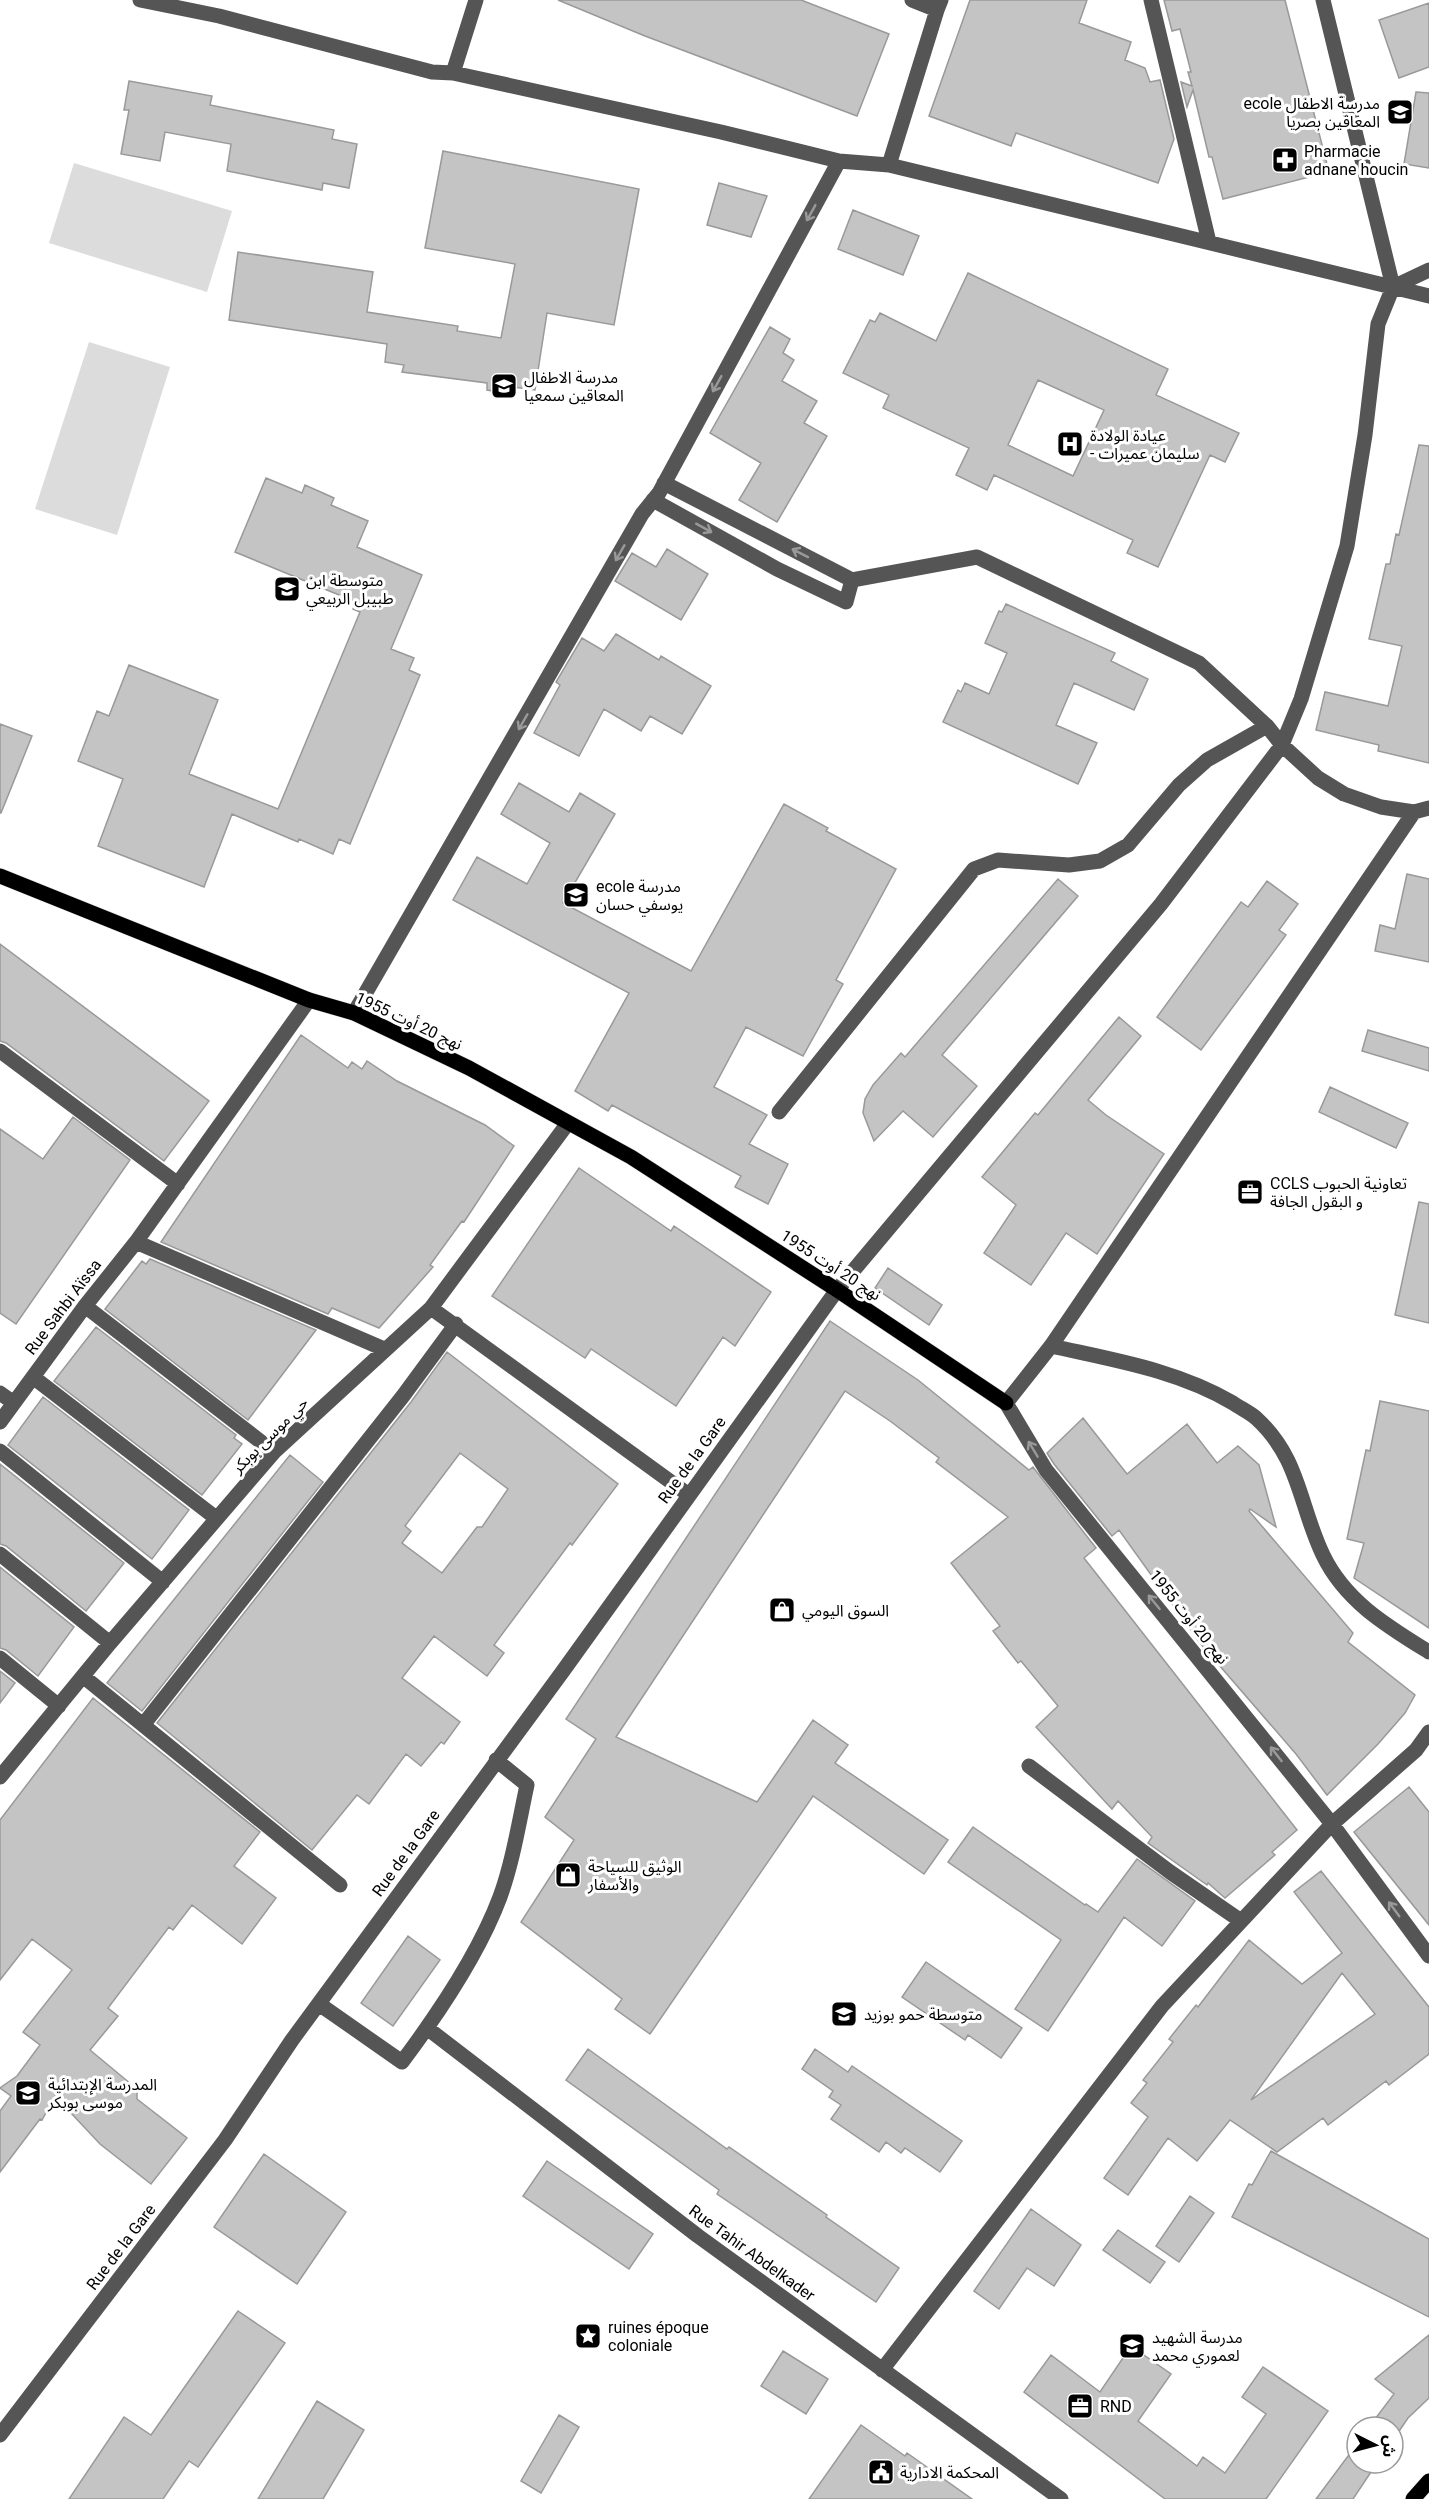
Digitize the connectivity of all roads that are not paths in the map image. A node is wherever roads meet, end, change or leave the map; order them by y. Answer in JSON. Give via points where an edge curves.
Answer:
{"nodes":[{"id":1,"x":140,"y":0,"type":"edge"},
{"id":2,"x":476,"y":0,"type":"edge"},
{"id":3,"x":912,"y":0,"type":"edge"},
{"id":4,"x":1150,"y":0,"type":"edge"},
{"id":5,"x":1323,"y":0,"type":"edge"},
{"id":6,"x":939,"y":5,"type":"edge"},
{"id":7,"x":453,"y":73,"type":"junction"},
{"id":8,"x":839,"y":162,"type":"junction"},
{"id":9,"x":889,"y":165,"type":"junction"},
{"id":10,"x":1209,"y":242,"type":"junction"},
{"id":11,"x":1429,"y":270,"type":"edge"},
{"id":12,"x":1393,"y":287,"type":"junction"},
{"id":13,"x":1429,"y":296,"type":"edge"},
{"id":14,"x":664,"y":483,"type":"junction"},
{"id":15,"x":653,"y":500,"type":"junction"},
{"id":16,"x":852,"y":580,"type":"junction"},
{"id":17,"x":1267,"y":726,"type":"junction"},
{"id":18,"x":1282,"y":745,"type":"junction"},
{"id":19,"x":1429,"y":808,"type":"edge"},
{"id":20,"x":1414,"y":812,"type":"junction"},
{"id":21,"x":0,"y":876,"type":"edge"},
{"id":22,"x":309,"y":1000,"type":"junction"},
{"id":23,"x":354,"y":1013,"type":"junction"},
{"id":24,"x":0,"y":1051,"type":"edge"},
{"id":25,"x":779,"y":1112,"type":"dead end"},
{"id":26,"x":568,"y":1123,"type":"junction"},
{"id":27,"x":178,"y":1184,"type":"junction"},
{"id":28,"x":136,"y":1242,"type":"junction"},
{"id":29,"x":837,"y":1290,"type":"junction"},
{"id":30,"x":85,"y":1306,"type":"junction"},
{"id":31,"x":431,"y":1308,"type":"junction"},
{"id":32,"x":456,"y":1324,"type":"junction"},
{"id":33,"x":1051,"y":1346,"type":"junction"},
{"id":34,"x":384,"y":1349,"type":"junction"},
{"id":35,"x":33,"y":1377,"type":"junction"},
{"id":36,"x":0,"y":1393,"type":"edge"},
{"id":37,"x":14,"y":1403,"type":"junction"},
{"id":38,"x":1006,"y":1403,"type":"junction"},
{"id":39,"x":0,"y":1422,"type":"edge"},
{"id":40,"x":0,"y":1451,"type":"edge"},
{"id":41,"x":274,"y":1452,"type":"junction"},
{"id":42,"x":689,"y":1495,"type":"junction"},
{"id":43,"x":216,"y":1518,"type":"junction"},
{"id":44,"x":0,"y":1554,"type":"edge"},
{"id":45,"x":163,"y":1581,"type":"junction"},
{"id":46,"x":110,"y":1643,"type":"junction"},
{"id":47,"x":1429,"y":1652,"type":"edge"},
{"id":48,"x":0,"y":1658,"type":"edge"},
{"id":49,"x":84,"y":1677,"type":"junction"},
{"id":50,"x":59,"y":1706,"type":"junction"},
{"id":51,"x":143,"y":1725,"type":"junction"},
{"id":52,"x":1429,"y":1732,"type":"edge"},
{"id":53,"x":496,"y":1760,"type":"junction"},
{"id":54,"x":1029,"y":1766,"type":"dead end"},
{"id":55,"x":0,"y":1777,"type":"edge"},
{"id":56,"x":1332,"y":1824,"type":"junction"},
{"id":57,"x":340,"y":1885,"type":"dead end"},
{"id":58,"x":1241,"y":1921,"type":"junction"},
{"id":59,"x":1429,"y":1956,"type":"edge"},
{"id":60,"x":319,"y":2004,"type":"junction"},
{"id":61,"x":427,"y":2028,"type":"junction"},
{"id":62,"x":882,"y":2370,"type":"junction"},
{"id":63,"x":0,"y":2435,"type":"edge"},
{"id":64,"x":1429,"y":2481,"type":"edge"},
{"id":65,"x":1061,"y":2499,"type":"edge"},
{"id":66,"x":1413,"y":2499,"type":"edge"}],
"edges":[{"from":1,"to":7,"type":"street","via":[[219,16],[432,72]]},
{"from":2,"to":7,"type":"street"},
{"from":3,"to":6,"type":"street"},
{"from":4,"to":10,"type":"street"},
{"from":5,"to":12,"type":"street"},
{"from":6,"to":9,"type":"street"},
{"from":7,"to":8,"type":"street"},
{"from":8,"to":9,"type":"street"},
{"from":8,"to":14,"type":"street","one_way":true},
{"from":9,"to":10,"type":"street"},
{"from":10,"to":12,"type":"street"},
{"from":11,"to":12,"type":"street"},
{"from":12,"to":13,"type":"street"},
{"from":12,"to":18,"type":"street","name":"Rue de la Gare","via":[[1378,324],[1347,546],[1301,699]]},
{"from":14,"to":15,"type":"street"},
{"from":16,"to":14,"type":"street","one_way":true},
{"from":15,"to":16,"type":"street","one_way":true,"via":[[846,602]]},
{"from":15,"to":23,"type":"street","one_way":true},
{"from":16,"to":17,"type":"street","via":[[977,557],[1198,663]]},
{"from":17,"to":18,"type":"street"},
{"from":17,"to":25,"type":"street","via":[[1207,760],[1179,785],[1128,845],[1100,861],[1069,865],[998,860],[974,869]]},
{"from":18,"to":20,"type":"street","via":[[1318,778],[1344,794],[1381,807]]},
{"from":18,"to":29,"type":"street","name":"Rue de la Gare","via":[[1161,904]]},
{"from":19,"to":20,"type":"street"},
{"from":20,"to":33,"type":"street"},
{"from":21,"to":22,"type":"main road","name":"نهج 20 أوت 1955"},
{"from":22,"to":23,"type":"main road","name":"نهج 20 أوت 1955"},
{"from":22,"to":27,"type":"street","name":"Rue Sahbi Aïssa"},
{"from":23,"to":26,"type":"main road","name":"نهج 20 أوت 1955","via":[[469,1068]]},
{"from":24,"to":27,"type":"street"},
{"from":26,"to":29,"type":"main road","name":"نهج 20 أوت 1955","via":[[631,1157]]},
{"from":26,"to":31,"type":"street","name":"حي موسى بوبكر"},
{"from":27,"to":28,"type":"street","name":"Rue Sahbi Aïssa"},
{"from":28,"to":30,"type":"street","name":"Rue Sahbi Aïssa"},
{"from":28,"to":34,"type":"street"},
{"from":29,"to":38,"type":"main road","name":"نهج 20 أوت 1955"},
{"from":29,"to":42,"type":"street","name":"Rue de la Gare"},
{"from":30,"to":35,"type":"street","name":"Rue Sahbi Aïssa"},
{"from":30,"to":41,"type":"street"},
{"from":31,"to":32,"type":"street"},
{"from":31,"to":34,"type":"street","name":"حي موسى بوبكر"},
{"from":32,"to":42,"type":"street"},
{"from":32,"to":51,"type":"street","via":[[381,1425]]},
{"from":33,"to":38,"type":"street"},
{"from":33,"to":47,"type":"street","via":[[1184,1379],[1254,1416],[1278,1441],[1300,1485],[1323,1556],[1343,1587],[1374,1618]]},
{"from":34,"to":41,"type":"street","name":"حي موسى بوبكر"},
{"from":35,"to":37,"type":"street","name":"Rue Sahbi Aïssa"},
{"from":35,"to":43,"type":"street"},
{"from":36,"to":37,"type":"street"},
{"from":37,"to":39,"type":"street","name":"Rue Sahbi Aïssa"},
{"from":56,"to":38,"type":"street","name":"نهج 20 أوت 1955","one_way":true,"via":[[1046,1470]]},
{"from":40,"to":45,"type":"street"},
{"from":41,"to":43,"type":"street","name":"حي موسى بوبكر"},
{"from":42,"to":53,"type":"street","name":"Rue de la Gare"},
{"from":43,"to":45,"type":"street","name":"حي موسى بوبكر"},
{"from":44,"to":46,"type":"street"},
{"from":45,"to":46,"type":"street","name":"حي موسى بوبكر"},
{"from":46,"to":49,"type":"street","name":"حي موسى بوبكر"},
{"from":48,"to":50,"type":"street"},
{"from":49,"to":50,"type":"street","name":"حي موسى بوبكر"},
{"from":49,"to":51,"type":"street"},
{"from":50,"to":55,"type":"street","name":"حي موسى بوبكر"},
{"from":51,"to":57,"type":"street"},
{"from":52,"to":56,"type":"street","via":[[1416,1750]]},
{"from":53,"to":60,"type":"street","name":"Rue de la Gare"},
{"from":53,"to":61,"type":"street","via":[[527,1785],[512,1854],[500,1897],[483,1935]]},
{"from":54,"to":58,"type":"street"},
{"from":56,"to":58,"type":"street"},
{"from":59,"to":56,"type":"street","name":"نهج 20 أوت 1955","one_way":true},
{"from":58,"to":62,"type":"street","via":[[1162,2006]]},
{"from":60,"to":61,"type":"street","via":[[402,2062]]},
{"from":60,"to":63,"type":"street","name":"Rue de la Gare","via":[[225,2140]]},
{"from":61,"to":62,"type":"street","name":"Rue Tahir Abdelkader","via":[[698,2236]]},
{"from":62,"to":65,"type":"street","name":"Rue Tahir Abdelkader"},
{"from":64,"to":66,"type":"main road"}]}
